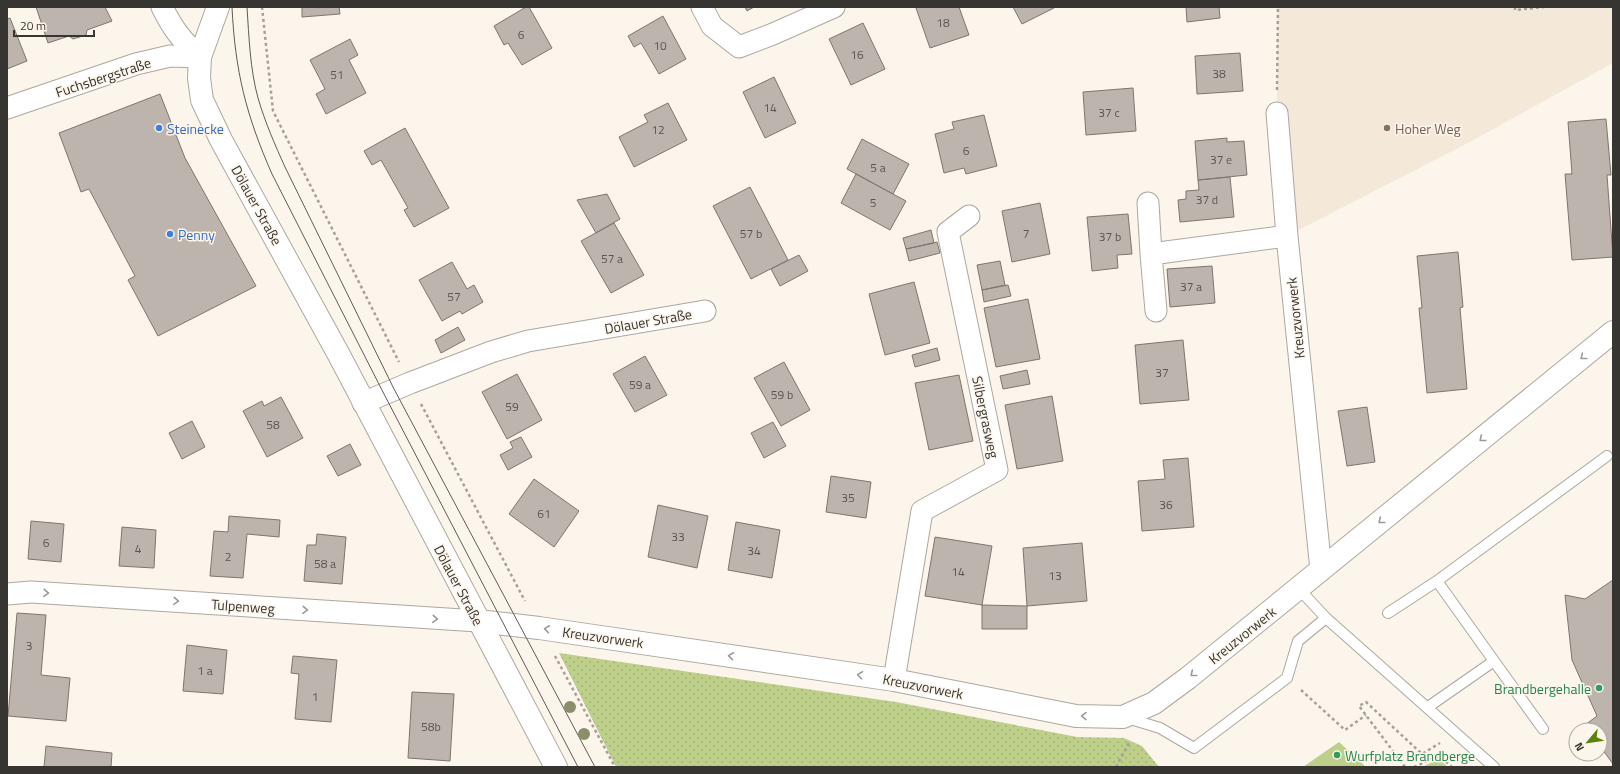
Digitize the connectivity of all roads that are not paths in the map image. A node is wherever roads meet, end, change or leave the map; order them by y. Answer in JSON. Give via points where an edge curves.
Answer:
{"nodes":[{"id":1,"x":162,"y":7,"type":"edge"},
{"id":2,"x":218,"y":7,"type":"edge"},
{"id":3,"x":702,"y":7,"type":"edge"},
{"id":4,"x":834,"y":7,"type":"edge"},
{"id":5,"x":200,"y":57,"type":"junction"},
{"id":6,"x":7,"y":108,"type":"edge"},
{"id":7,"x":1277,"y":113,"type":"road end"},
{"id":8,"x":1148,"y":203,"type":"dead end"},
{"id":9,"x":969,"y":216,"type":"dead end"},
{"id":10,"x":1287,"y":236,"type":"junction"},
{"id":11,"x":1151,"y":254,"type":"junction"},
{"id":12,"x":705,"y":311,"type":"dead end"},
{"id":13,"x":1156,"y":311,"type":"dead end"},
{"id":14,"x":1613,"y":332,"type":"edge"},
{"id":15,"x":363,"y":403,"type":"junction"},
{"id":16,"x":1607,"y":456,"type":"dead end"},
{"id":17,"x":1321,"y":570,"type":"junction"},
{"id":18,"x":1437,"y":581,"type":"junction"},
{"id":19,"x":1299,"y":589,"type":"junction"},
{"id":20,"x":7,"y":594,"type":"edge"},
{"id":21,"x":1388,"y":614,"type":"dead end"},
{"id":22,"x":1326,"y":618,"type":"junction"},
{"id":23,"x":478,"y":621,"type":"junction"},
{"id":24,"x":1494,"y":661,"type":"junction"},
{"id":25,"x":894,"y":680,"type":"junction"},
{"id":26,"x":1428,"y":707,"type":"junction"},
{"id":27,"x":1123,"y":717,"type":"junction"},
{"id":28,"x":1543,"y":729,"type":"dead end"},
{"id":29,"x":556,"y":767,"type":"edge"},
{"id":30,"x":1494,"y":767,"type":"edge"}],
"edges":[{"from":1,"to":5,"type":"street","via":[[172,28]]},
{"from":2,"to":5,"type":"street","name":"Dölauer Straße"},
{"from":3,"to":4,"type":"street","via":[[712,26],[739,47]]},
{"from":5,"to":6,"type":"street","name":"Fuchsbergstraße","via":[[170,56],[136,64]]},
{"from":5,"to":15,"type":"street","name":"Dölauer Straße","via":[[202,100]]},
{"from":7,"to":10,"type":"street","name":"Kreuzvorwerk"},
{"from":8,"to":11,"type":"street"},
{"from":9,"to":25,"type":"street","name":"Silbergrasweg","via":[[948,232],[997,470],[922,511]]},
{"from":10,"to":11,"type":"street"},
{"from":10,"to":17,"type":"street","name":"Kreuzvorwerk"},
{"from":11,"to":13,"type":"street"},
{"from":12,"to":15,"type":"street","name":"Dölauer Straße","via":[[528,341],[492,352]]},
{"from":14,"to":17,"type":"street","name":"Kreuzvorwerk","one_way":true},
{"from":15,"to":23,"type":"street","name":"Dölauer Straße"},
{"from":16,"to":18,"type":"lane"},
{"from":17,"to":19,"type":"street","name":"Kreuzvorwerk"},
{"from":18,"to":21,"type":"lane"},
{"from":18,"to":24,"type":"lane"},
{"from":19,"to":22,"type":"lane"},
{"from":19,"to":27,"type":"street","name":"Kreuzvorwerk","one_way":true,"via":[[1154,703]]},
{"from":20,"to":23,"type":"street","name":"Tulpenweg","one_way":true,"via":[[31,592]]},
{"from":22,"to":26,"type":"lane"},
{"from":22,"to":27,"type":"lane","via":[[1298,641],[1287,678],[1194,748],[1160,728]]},
{"from":25,"to":23,"type":"street","name":"Kreuzvorwerk","one_way":true},
{"from":23,"to":29,"type":"street","name":"Dölauer Straße"},
{"from":24,"to":26,"type":"lane"},
{"from":24,"to":28,"type":"lane"},
{"from":27,"to":25,"type":"street","name":"Kreuzvorwerk","one_way":true,"via":[[1076,716]]},
{"from":26,"to":30,"type":"lane"}]}
